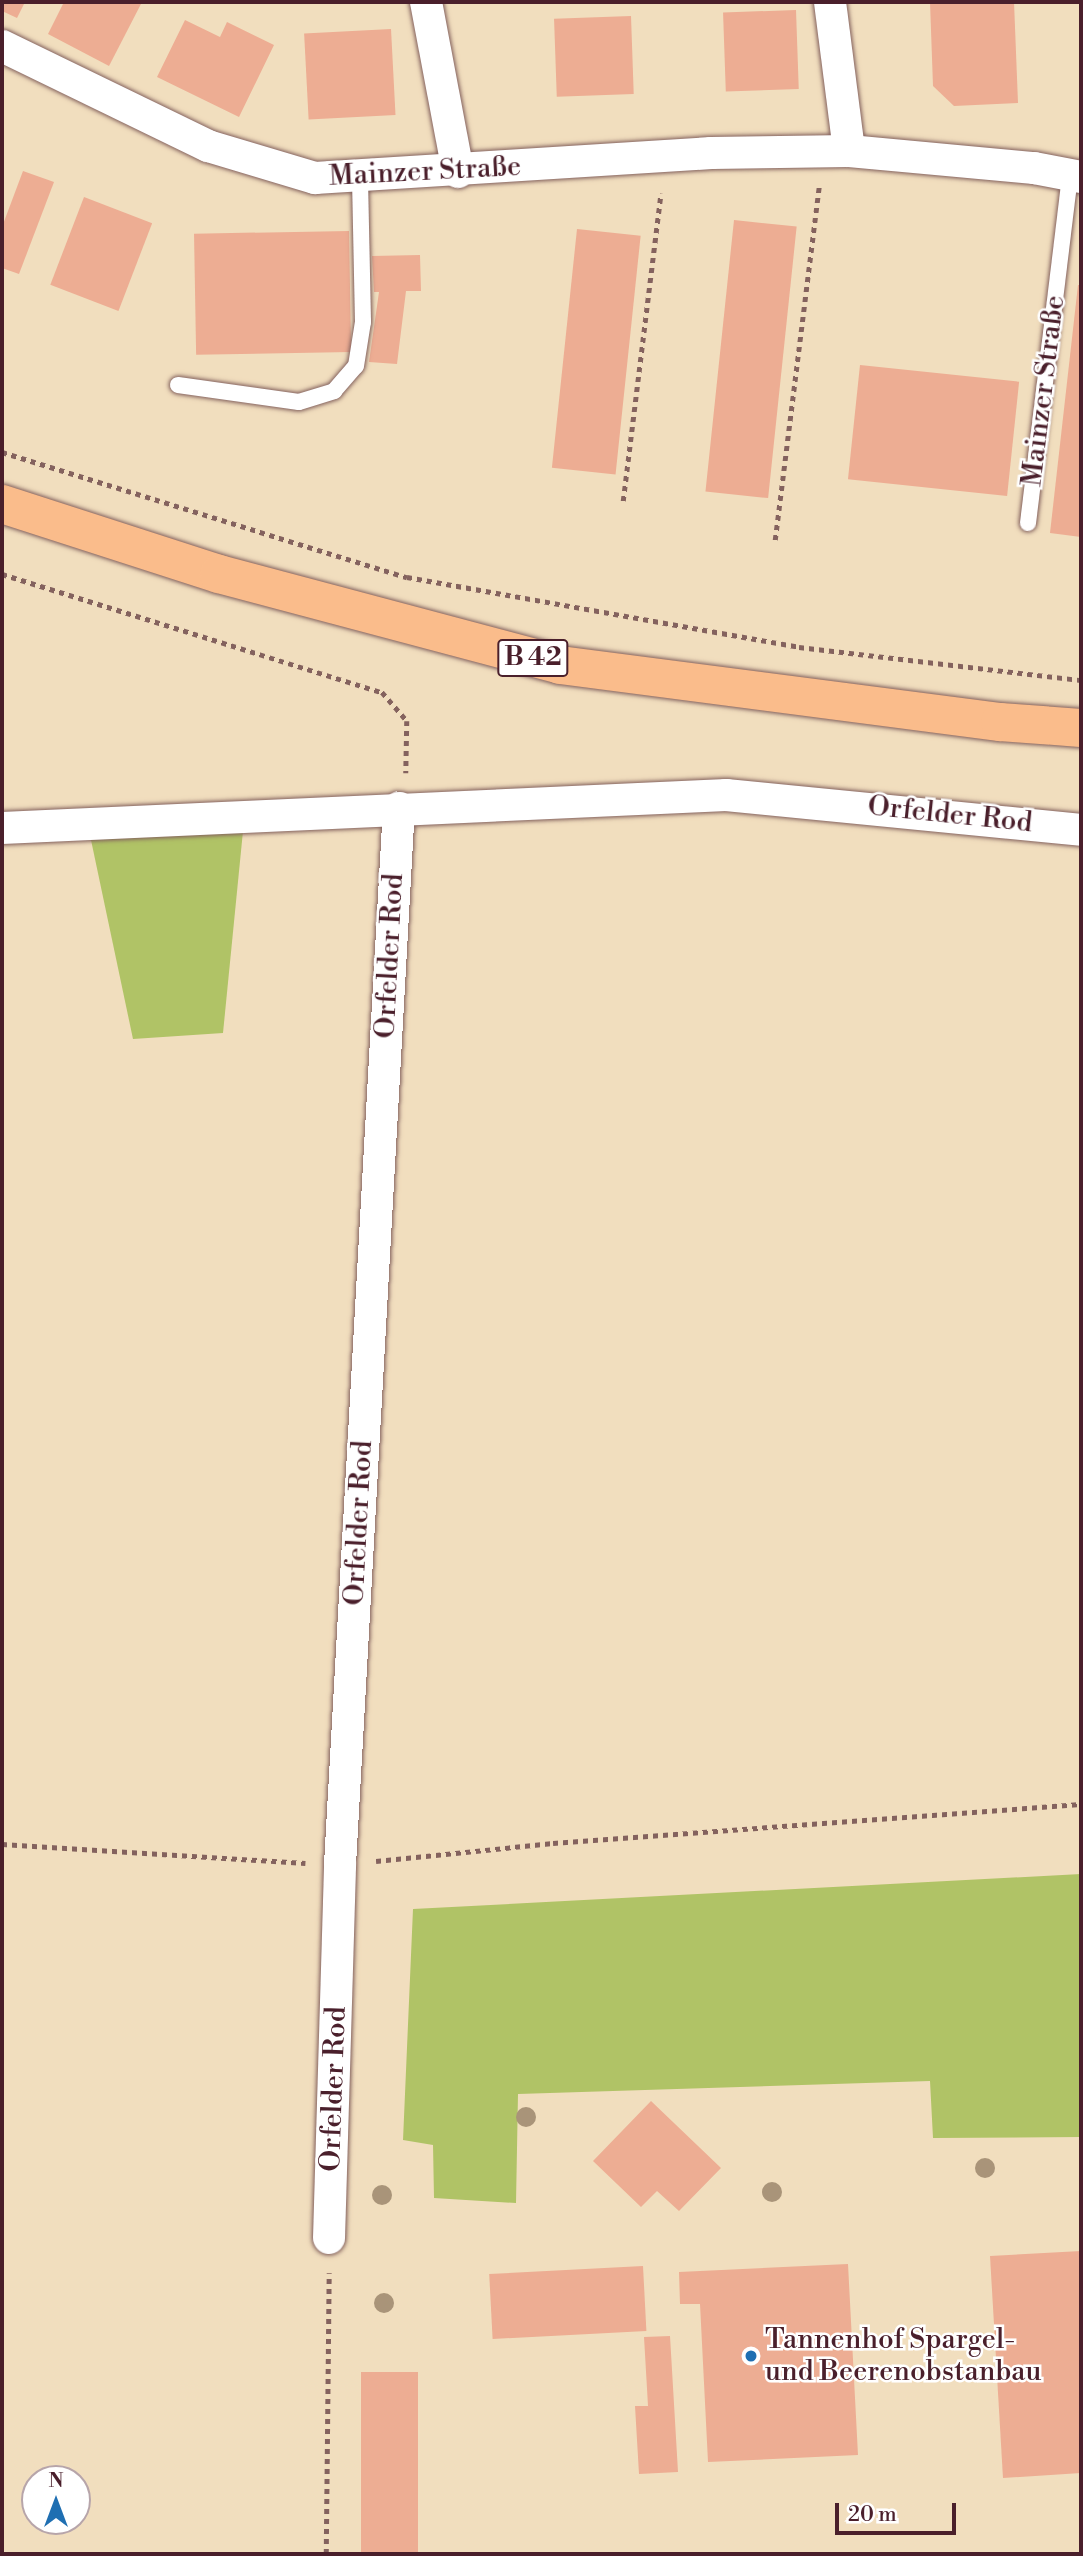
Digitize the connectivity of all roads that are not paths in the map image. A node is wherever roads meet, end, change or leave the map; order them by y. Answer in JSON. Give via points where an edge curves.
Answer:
{"nodes":[{"id":1,"x":426,"y":2,"type":"edge"},
{"id":2,"x":830,"y":2,"type":"edge"},
{"id":3,"x":2,"y":46,"type":"edge"},
{"id":4,"x":836,"y":151,"type":"junction"},
{"id":5,"x":458,"y":172,"type":"junction"},
{"id":6,"x":360,"y":176,"type":"junction"},
{"id":7,"x":1076,"y":176,"type":"edge"},
{"id":8,"x":178,"y":385,"type":"dead end"},
{"id":9,"x":2,"y":504,"type":"edge"},
{"id":10,"x":1028,"y":523,"type":"dead end"},
{"id":11,"x":1081,"y":728,"type":"edge"},
{"id":12,"x":399,"y":808,"type":"junction"},
{"id":13,"x":2,"y":828,"type":"edge"},
{"id":14,"x":1081,"y":830,"type":"edge"},
{"id":15,"x":329,"y":2238,"type":"road end"}],
"edges":[{"from":1,"to":5,"type":"street"},
{"from":2,"to":4,"type":"street"},
{"from":3,"to":6,"type":"street","name":"Mainzer Straße","via":[[208,146],[315,178]]},
{"from":4,"to":5,"type":"street","name":"Mainzer Straße","via":[[665,156]]},
{"from":4,"to":7,"type":"street","name":"Mainzer Straße"},
{"from":5,"to":6,"type":"street","name":"Mainzer Straße"},
{"from":6,"to":8,"type":"lane","via":[[363,322],[356,366],[334,391],[299,402]]},
{"from":7,"to":10,"type":"lane","name":"Mainzer Straße"},
{"from":9,"to":11,"type":"main road","number":"B 42","via":[[219,574],[560,665],[1000,722]]},
{"from":12,"to":13,"type":"street","name":"Orfelder Rod"},
{"from":12,"to":14,"type":"street","name":"Orfelder Rod","via":[[726,795],[816,800]]},
{"from":12,"to":15,"type":"street","name":"Orfelder Rod","via":[[340,1865]]}]}
